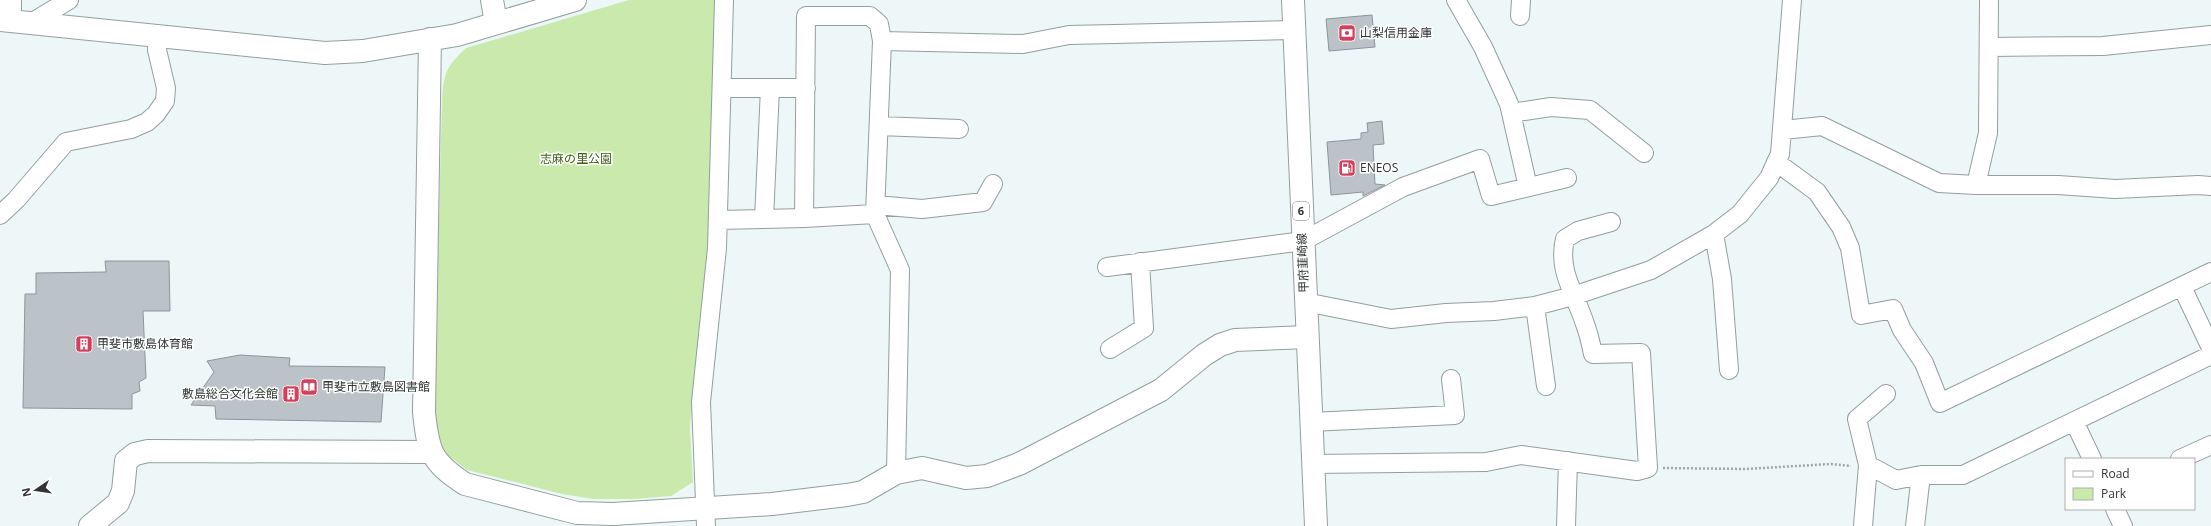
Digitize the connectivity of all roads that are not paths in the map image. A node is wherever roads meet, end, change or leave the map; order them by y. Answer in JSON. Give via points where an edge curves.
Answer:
{"nodes":[{"id":1,"x":69,"y":0,"type":"edge"},
{"id":2,"x":492,"y":0,"type":"edge"},
{"id":3,"x":575,"y":0,"type":"edge"},
{"id":4,"x":724,"y":0,"type":"edge"},
{"id":5,"x":1293,"y":0,"type":"edge"},
{"id":6,"x":1456,"y":0,"type":"edge"},
{"id":7,"x":1792,"y":0,"type":"edge"},
{"id":8,"x":1989,"y":0,"type":"edge"},
{"id":9,"x":13,"y":16,"type":"edge"},
{"id":10,"x":496,"y":23,"type":"junction"},
{"id":11,"x":1294,"y":30,"type":"junction"},
{"id":12,"x":2211,"y":35,"type":"edge"},
{"id":13,"x":158,"y":36,"type":"junction"},
{"id":14,"x":430,"y":39,"type":"junction"},
{"id":15,"x":882,"y":41,"type":"junction"},
{"id":16,"x":1990,"y":47,"type":"junction"},
{"id":17,"x":723,"y":88,"type":"junction"},
{"id":18,"x":770,"y":88,"type":"junction"},
{"id":19,"x":806,"y":88,"type":"junction"},
{"id":20,"x":1511,"y":113,"type":"junction"},
{"id":21,"x":879,"y":126,"type":"junction"},
{"id":22,"x":959,"y":129,"type":"dead end"},
{"id":23,"x":1783,"y":130,"type":"junction"},
{"id":24,"x":1644,"y":153,"type":"dead end"},
{"id":25,"x":1776,"y":162,"type":"junction"},
{"id":26,"x":1566,"y":178,"type":"dead end"},
{"id":27,"x":993,"y":184,"type":"dead end"},
{"id":28,"x":1976,"y":185,"type":"junction"},
{"id":29,"x":2211,"y":186,"type":"edge"},
{"id":30,"x":1528,"y":187,"type":"junction"},
{"id":31,"x":876,"y":210,"type":"junction"},
{"id":32,"x":0,"y":215,"type":"edge"},
{"id":33,"x":804,"y":218,"type":"junction"},
{"id":34,"x":764,"y":219,"type":"junction"},
{"id":35,"x":718,"y":220,"type":"junction"},
{"id":36,"x":1612,"y":222,"type":"dead end"},
{"id":37,"x":1714,"y":234,"type":"junction"},
{"id":38,"x":1303,"y":241,"type":"junction"},
{"id":39,"x":1140,"y":262,"type":"junction"},
{"id":40,"x":1107,"y":267,"type":"dead end"},
{"id":41,"x":2211,"y":272,"type":"edge"},
{"id":42,"x":2182,"y":287,"type":"junction"},
{"id":43,"x":1573,"y":296,"type":"junction"},
{"id":44,"x":1305,"y":302,"type":"junction"},
{"id":45,"x":1535,"y":306,"type":"junction"},
{"id":46,"x":1307,"y":337,"type":"junction"},
{"id":47,"x":2211,"y":348,"type":"edge"},
{"id":48,"x":1110,"y":349,"type":"dead end"},
{"id":49,"x":2211,"y":355,"type":"edge"},
{"id":50,"x":1730,"y":370,"type":"dead end"},
{"id":51,"x":1451,"y":379,"type":"dead end"},
{"id":52,"x":1546,"y":386,"type":"dead end"},
{"id":53,"x":1886,"y":394,"type":"dead end"},
{"id":54,"x":2074,"y":421,"type":"junction"},
{"id":55,"x":1311,"y":422,"type":"junction"},
{"id":56,"x":2211,"y":445,"type":"edge"},
{"id":57,"x":432,"y":452,"type":"junction"},
{"id":58,"x":2092,"y":458,"type":"edge"},
{"id":59,"x":2182,"y":458,"type":"edge"},
{"id":60,"x":1568,"y":461,"type":"junction"},
{"id":61,"x":1313,"y":464,"type":"junction"},
{"id":62,"x":1868,"y":465,"type":"junction"},
{"id":63,"x":896,"y":473,"type":"junction"},
{"id":64,"x":1921,"y":475,"type":"junction"},
{"id":65,"x":2115,"y":510,"type":"edge"},
{"id":66,"x":706,"y":517,"type":"edge"},
{"id":67,"x":90,"y":526,"type":"edge"},
{"id":68,"x":1316,"y":526,"type":"edge"},
{"id":69,"x":1566,"y":526,"type":"edge"},
{"id":70,"x":1863,"y":526,"type":"edge"},
{"id":71,"x":1915,"y":526,"type":"edge"},
{"id":72,"x":2123,"y":526,"type":"edge"}],
"edges":[{"from":1,"to":9,"type":"street"},
{"from":2,"to":10,"type":"street"},
{"from":3,"to":10,"type":"street"},
{"from":4,"to":17,"type":"street"},
{"from":5,"to":11,"type":"street","name":"甲府韮崎線","number":"6"},
{"from":6,"to":20,"type":"street","via":[[1483,47]]},
{"from":7,"to":23,"type":"street"},
{"from":8,"to":16,"type":"street"},
{"from":9,"to":13,"type":"street"},
{"from":10,"to":14,"type":"street","via":[[457,35]]},
{"from":11,"to":15,"type":"street","via":[[1069,35],[1022,44]]},
{"from":11,"to":38,"type":"street","name":"甲府韮崎線","number":"6"},
{"from":12,"to":16,"type":"street","via":[[2103,46]]},
{"from":13,"to":14,"type":"street","via":[[325,53],[363,51]]},
{"from":13,"to":32,"type":"street","via":[[157,50],[166,88],[165,101],[156,114],[147,122],[132,129],[66,142]]},
{"from":14,"to":57,"type":"street","via":[[424,412],[426,437]]},
{"from":15,"to":19,"type":"street","via":[[879,24],[870,16],[806,16]]},
{"from":15,"to":21,"type":"street"},
{"from":16,"to":28,"type":"street","via":[[1988,133]]},
{"from":17,"to":18,"type":"street"},
{"from":17,"to":35,"type":"street"},
{"from":18,"to":19,"type":"street"},
{"from":18,"to":34,"type":"street"},
{"from":19,"to":33,"type":"street"},
{"from":20,"to":24,"type":"street","via":[[1552,107],[1590,110]]},
{"from":20,"to":30,"type":"street"},
{"from":21,"to":22,"type":"street"},
{"from":21,"to":31,"type":"street"},
{"from":23,"to":25,"type":"street","via":[[1780,154]]},
{"from":23,"to":28,"type":"street","via":[[1822,126],[1939,183]]},
{"from":25,"to":37,"type":"street","via":[[1769,178],[1740,214]]},
{"from":25,"to":42,"type":"street","via":[[1817,192],[1841,227],[1850,248],[1860,315],[1893,309],[1902,330],[1924,364],[1940,403]]},
{"from":26,"to":30,"type":"street"},
{"from":27,"to":31,"type":"street","via":[[983,202],[922,209]]},
{"from":28,"to":29,"type":"street","via":[[2058,185],[2115,190]]},
{"from":30,"to":38,"type":"street","via":[[1491,196],[1480,159],[1403,187]]},
{"from":31,"to":33,"type":"street"},
{"from":31,"to":63,"type":"street","via":[[900,270]]},
{"from":33,"to":34,"type":"street"},
{"from":34,"to":35,"type":"street"},
{"from":35,"to":66,"type":"street","via":[[701,402]]},
{"from":36,"to":43,"type":"street","via":[[1578,230],[1565,239],[1562,250],[1564,272]]},
{"from":37,"to":43,"type":"street","via":[[1651,270]]},
{"from":37,"to":50,"type":"street","via":[[1722,279]]},
{"from":38,"to":39,"type":"street"},
{"from":38,"to":44,"type":"street","name":"甲府韮崎線","number":"6"},
{"from":39,"to":40,"type":"street"},
{"from":39,"to":48,"type":"street","via":[[1144,328]]},
{"from":41,"to":42,"type":"street"},
{"from":42,"to":47,"type":"street"},
{"from":43,"to":45,"type":"street"},
{"from":43,"to":60,"type":"street","via":[[1585,324],[1593,354],[1641,353],[1648,468],[1637,471]]},
{"from":44,"to":45,"type":"street","via":[[1391,319]]},
{"from":44,"to":46,"type":"street","name":"甲府韮崎線","number":"6"},
{"from":45,"to":52,"type":"street"},
{"from":46,"to":55,"type":"street","name":"甲府韮崎線","number":"6"},
{"from":46,"to":63,"type":"street","via":[[1235,340],[1220,345],[1161,390],[1020,464],[987,476],[966,478],[922,468]]},
{"from":49,"to":54,"type":"street"},
{"from":51,"to":55,"type":"street","via":[[1455,415]]},
{"from":53,"to":62,"type":"street","via":[[1857,419]]},
{"from":54,"to":58,"type":"street"},
{"from":54,"to":64,"type":"street","via":[[1963,475]]},
{"from":55,"to":61,"type":"street","name":"甲府韮崎線","number":"6"},
{"from":56,"to":59,"type":"street"},
{"from":57,"to":66,"type":"street","via":[[434,458],[449,473],[465,484],[578,513]]},
{"from":57,"to":67,"type":"street","via":[[135,454],[126,461],[123,491],[118,503]]},
{"from":60,"to":61,"type":"street","via":[[1521,455],[1486,462]]},
{"from":60,"to":69,"type":"street"},
{"from":61,"to":68,"type":"street","name":"甲府韮崎線","number":"6"},
{"from":62,"to":64,"type":"street","via":[[1896,480]]},
{"from":62,"to":70,"type":"street"},
{"from":63,"to":66,"type":"street","via":[[863,492]]},
{"from":64,"to":71,"type":"street"},
{"from":65,"to":72,"type":"street"}]}
